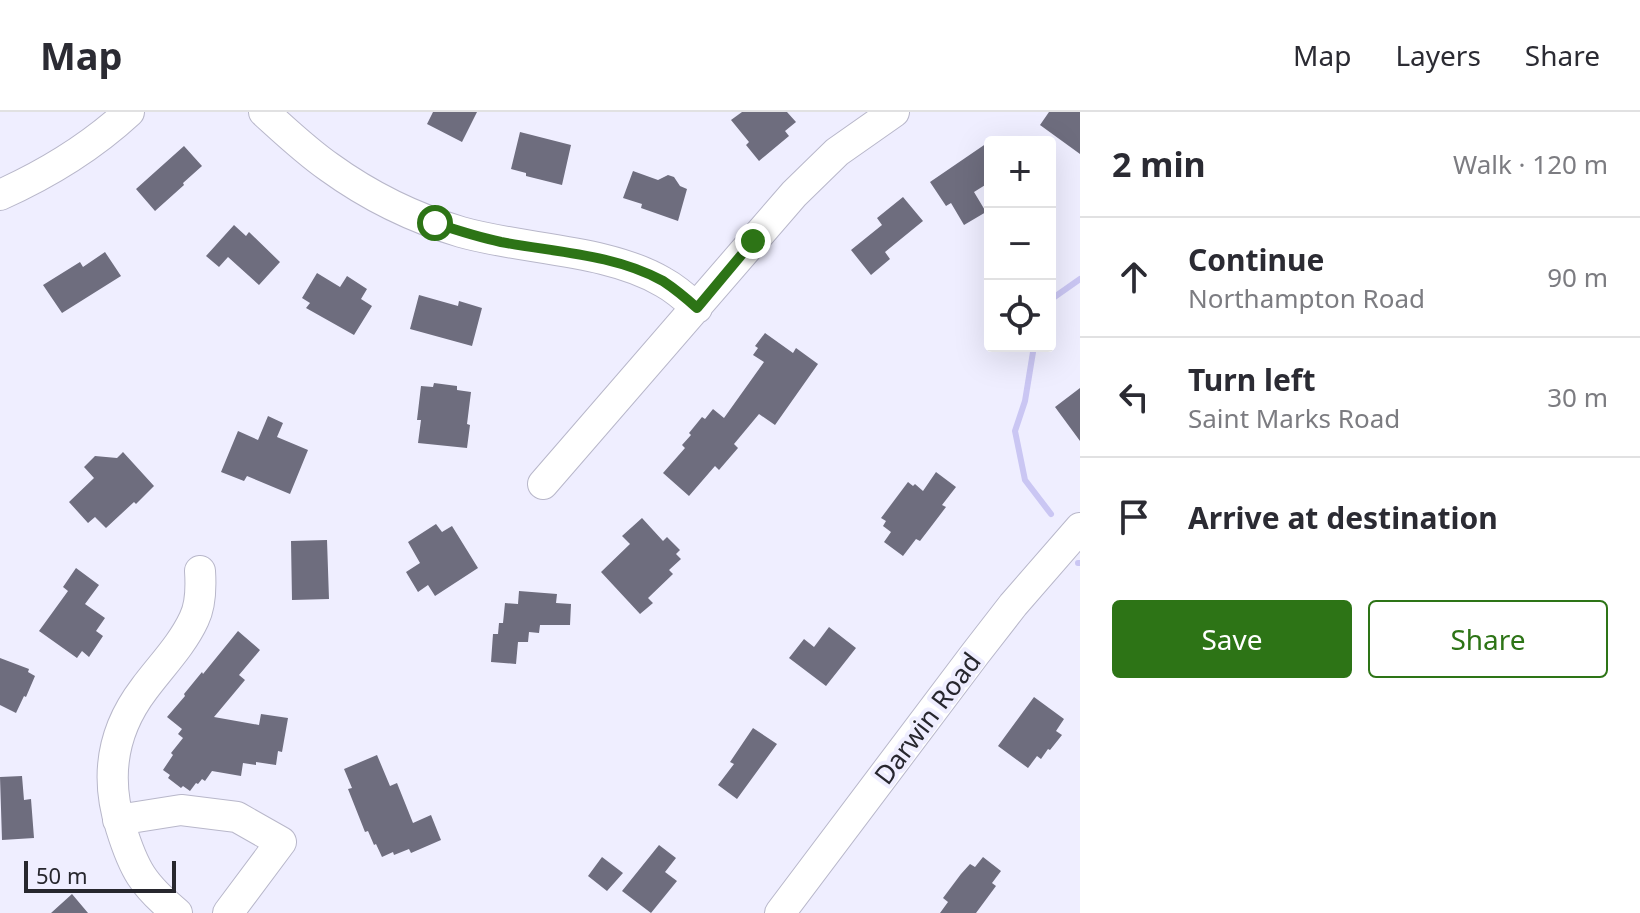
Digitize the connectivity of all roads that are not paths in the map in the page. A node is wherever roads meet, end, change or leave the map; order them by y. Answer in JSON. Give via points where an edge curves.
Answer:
{"nodes":[{"id":1,"x":129,"y":112,"type":"edge"},
{"id":2,"x":264,"y":112,"type":"edge"},
{"id":3,"x":884,"y":114,"type":"edge"},
{"id":4,"x":0,"y":195,"type":"edge"},
{"id":5,"x":697,"y":308,"type":"junction"},
{"id":6,"x":543,"y":484,"type":"dead end"},
{"id":7,"x":1080,"y":528,"type":"edge"},
{"id":8,"x":200,"y":571,"type":"dead end"},
{"id":9,"x":118,"y":820,"type":"junction"},
{"id":10,"x":177,"y":913,"type":"edge"},
{"id":11,"x":228,"y":913,"type":"edge"},
{"id":12,"x":780,"y":913,"type":"edge"}],
"edges":[{"from":1,"to":4,"type":"street","via":[[72,158]]},
{"from":2,"to":5,"type":"street","via":[[328,167],[400,209],[500,242],[626,267],[661,280]]},
{"from":3,"to":5,"type":"street","via":[[794,194]]},
{"from":5,"to":6,"type":"street"},
{"from":7,"to":12,"type":"street","name":"Darwin Road","via":[[975,654]]},
{"from":8,"to":9,"type":"street","via":[[195,618],[122,724],[112,764]]},
{"from":9,"to":10,"type":"street","via":[[141,877]]},
{"from":9,"to":11,"type":"street","via":[[181,810],[237,817],[281,842]]}]}
